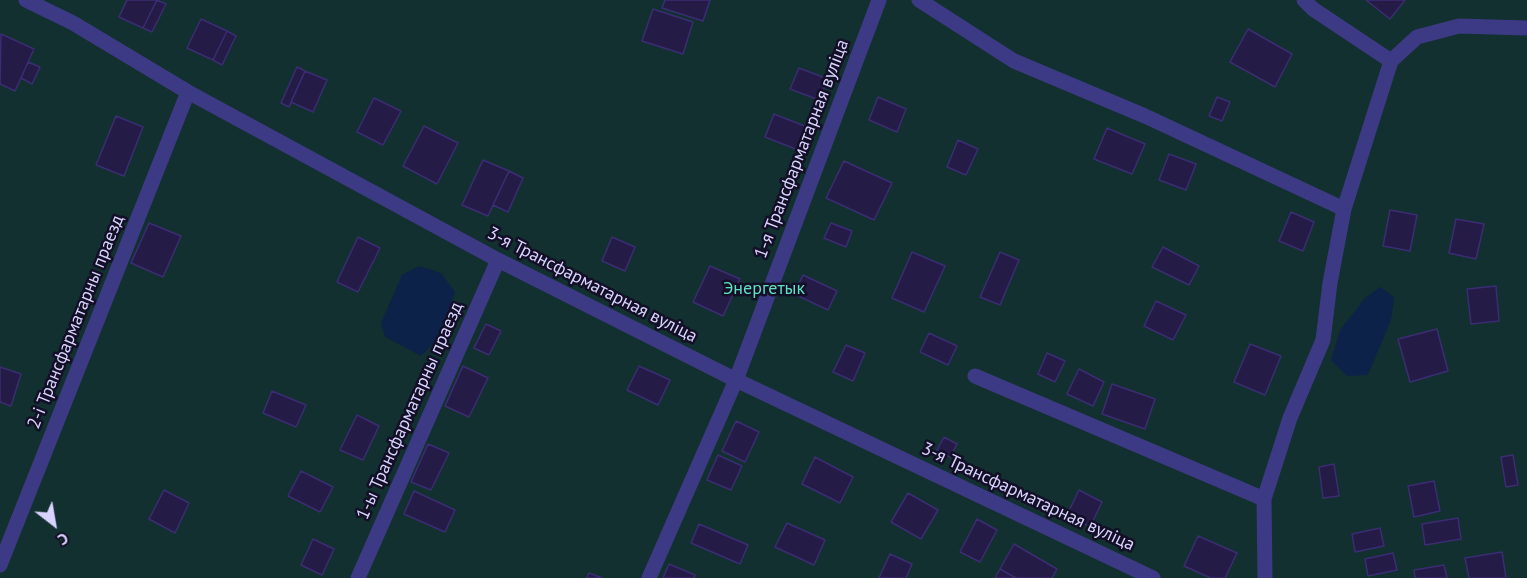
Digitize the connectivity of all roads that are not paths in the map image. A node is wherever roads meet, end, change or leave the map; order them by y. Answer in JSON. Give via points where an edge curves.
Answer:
{"nodes":[{"id":1,"x":26,"y":0,"type":"edge"},
{"id":2,"x":879,"y":0,"type":"edge"},
{"id":3,"x":919,"y":0,"type":"edge"},
{"id":4,"x":1304,"y":0,"type":"edge"},
{"id":5,"x":1527,"y":28,"type":"edge"},
{"id":6,"x":1391,"y":61,"type":"junction"},
{"id":7,"x":188,"y":92,"type":"junction"},
{"id":8,"x":1344,"y":209,"type":"junction"},
{"id":9,"x":498,"y":260,"type":"junction"},
{"id":10,"x":975,"y":376,"type":"dead end"},
{"id":11,"x":736,"y":380,"type":"junction"},
{"id":12,"x":1264,"y":499,"type":"junction"},
{"id":13,"x":0,"y":565,"type":"edge"},
{"id":14,"x":358,"y":578,"type":"edge"},
{"id":15,"x":649,"y":578,"type":"edge"},
{"id":16,"x":1154,"y":578,"type":"edge"},
{"id":17,"x":1265,"y":578,"type":"edge"}],
"edges":[{"from":1,"to":7,"type":"lane","name":"3-я Трансфарматарная вуліца","via":[[74,23]]},
{"from":2,"to":11,"type":"lane","name":"1-я Трансфарматарная вуліца"},
{"from":3,"to":8,"type":"lane","via":[[1014,61],[1145,116]]},
{"from":4,"to":6,"type":"lane"},
{"from":5,"to":6,"type":"lane","via":[[1459,26],[1417,37]]},
{"from":6,"to":8,"type":"lane"},
{"from":7,"to":9,"type":"lane","name":"3-я Трансфарматарная вуліца"},
{"from":7,"to":13,"type":"lane","name":"2-і Трансфарматарны праезд"},
{"from":8,"to":12,"type":"lane","via":[[1323,340],[1290,418]]},
{"from":9,"to":11,"type":"lane","name":"3-я Трансфарматарная вуліца"},
{"from":9,"to":14,"type":"lane","name":"1-ы Трансфарматарны праезд"},
{"from":10,"to":12,"type":"lane"},
{"from":11,"to":15,"type":"lane","name":"1-я Трансфарматарная вуліца"},
{"from":11,"to":16,"type":"lane","name":"3-я Трансфарматарная вуліца"},
{"from":12,"to":17,"type":"lane"}]}
